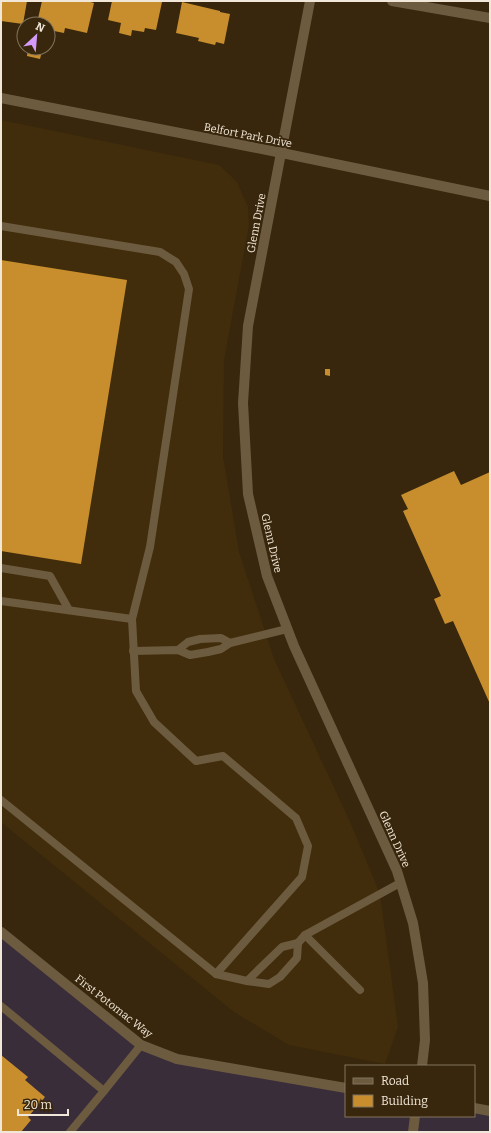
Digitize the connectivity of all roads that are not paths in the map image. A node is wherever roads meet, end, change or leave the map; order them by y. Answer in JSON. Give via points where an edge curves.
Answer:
{"nodes":[{"id":1,"x":310,"y":1,"type":"edge"},
{"id":2,"x":392,"y":1,"type":"edge"},
{"id":3,"x":490,"y":18,"type":"edge"},
{"id":4,"x":1,"y":98,"type":"edge"},
{"id":5,"x":282,"y":153,"type":"junction"},
{"id":6,"x":490,"y":196,"type":"edge"},
{"id":7,"x":1,"y":226,"type":"edge"},
{"id":8,"x":1,"y":568,"type":"edge"},
{"id":9,"x":1,"y":601,"type":"edge"},
{"id":10,"x":69,"y":610,"type":"junction"},
{"id":11,"x":132,"y":619,"type":"junction"},
{"id":12,"x":287,"y":629,"type":"junction"},
{"id":13,"x":230,"y":643,"type":"junction"},
{"id":14,"x":178,"y":650,"type":"junction"},
{"id":15,"x":133,"y":651,"type":"junction"},
{"id":16,"x":1,"y":800,"type":"edge"},
{"id":17,"x":400,"y":883,"type":"junction"},
{"id":18,"x":1,"y":932,"type":"edge"},
{"id":19,"x":305,"y":934,"type":"junction"},
{"id":20,"x":298,"y":943,"type":"junction"},
{"id":21,"x":216,"y":974,"type":"junction"},
{"id":22,"x":247,"y":982,"type":"junction"},
{"id":23,"x":360,"y":990,"type":"dead end"},
{"id":24,"x":1,"y":1006,"type":"edge"},
{"id":25,"x":141,"y":1046,"type":"junction"},
{"id":26,"x":422,"y":1065,"type":"edge"},
{"id":27,"x":345,"y":1088,"type":"edge"},
{"id":28,"x":104,"y":1091,"type":"junction"},
{"id":29,"x":475,"y":1108,"type":"edge"},
{"id":30,"x":490,"y":1111,"type":"edge"},
{"id":31,"x":415,"y":1117,"type":"edge"},
{"id":32,"x":70,"y":1132,"type":"edge"},
{"id":33,"x":413,"y":1132,"type":"edge"}],
"edges":[{"from":1,"to":5,"type":"street","name":"Glenn Drive"},
{"from":2,"to":3,"type":"street"},
{"from":4,"to":5,"type":"street","name":"Belfort Park Drive"},
{"from":5,"to":6,"type":"street","name":"Belfort Park Drive"},
{"from":5,"to":12,"type":"street","name":"Glenn Drive","via":[[248,326],[243,403],[248,494],[266,576]]},
{"from":7,"to":11,"type":"lane","via":[[160,252],[176,262],[187,281],[189,288],[150,547]]},
{"from":8,"to":10,"type":"lane","via":[[50,576]]},
{"from":9,"to":10,"type":"lane"},
{"from":10,"to":11,"type":"lane"},
{"from":11,"to":15,"type":"lane"},
{"from":12,"to":13,"type":"lane"},
{"from":12,"to":17,"type":"street","name":"Glenn Drive","via":[[394,864]]},
{"from":13,"to":14,"type":"lane","via":[[221,649],[190,655]]},
{"from":13,"to":14,"type":"lane","via":[[221,638],[200,639],[188,642]]},
{"from":14,"to":15,"type":"lane"},
{"from":15,"to":21,"type":"lane","via":[[136,691],[154,722],[196,761],[223,756],[296,818],[308,846],[302,877]]},
{"from":16,"to":21,"type":"lane"},
{"from":17,"to":19,"type":"lane"},
{"from":17,"to":26,"type":"street","name":"Glenn Drive","via":[[413,923],[423,982],[425,1040]]},
{"from":18,"to":25,"type":"street","name":"First Potomac Way"},
{"from":19,"to":20,"type":"lane"},
{"from":19,"to":23,"type":"lane"},
{"from":20,"to":22,"type":"lane","via":[[282,947]]},
{"from":20,"to":22,"type":"lane","via":[[297,958],[280,977],[269,984]]},
{"from":21,"to":22,"type":"lane"},
{"from":24,"to":28,"type":"lane"},
{"from":25,"to":27,"type":"street","name":"First Potomac Way","via":[[177,1059]]},
{"from":25,"to":28,"type":"lane"},
{"from":28,"to":32,"type":"lane"},
{"from":29,"to":30,"type":"street"},
{"from":31,"to":33,"type":"street"}]}
